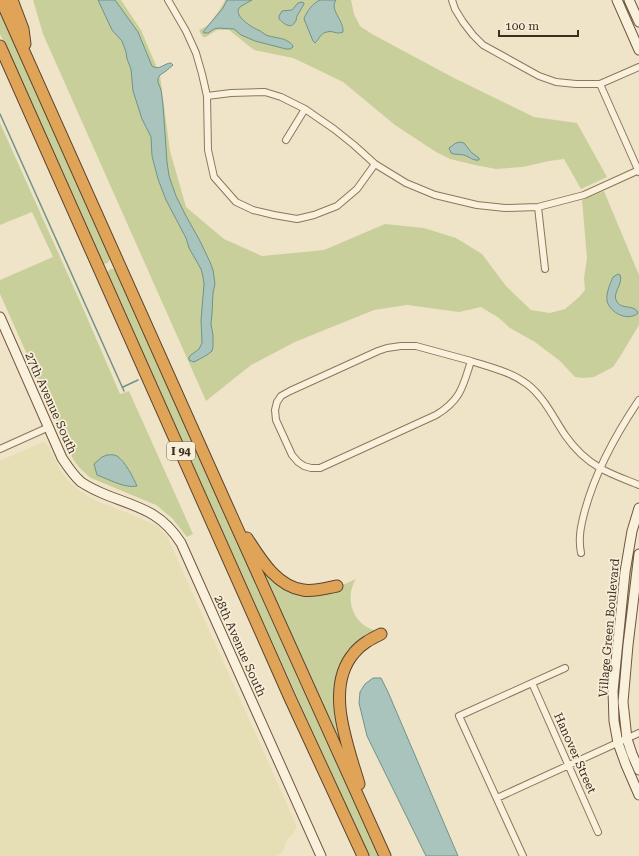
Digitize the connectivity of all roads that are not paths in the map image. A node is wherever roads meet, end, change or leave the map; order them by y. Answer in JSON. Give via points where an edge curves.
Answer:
{"nodes":[{"id":1,"x":1,"y":0,"type":"edge"},
{"id":2,"x":12,"y":0,"type":"edge"},
{"id":3,"x":168,"y":0,"type":"edge"},
{"id":4,"x":452,"y":0,"type":"edge"},
{"id":5,"x":617,"y":0,"type":"edge"},
{"id":6,"x":629,"y":0,"type":"edge"},
{"id":7,"x":639,"y":22,"type":"edge"},
{"id":8,"x":1,"y":49,"type":"edge"},
{"id":9,"x":639,"y":50,"type":"edge"},
{"id":10,"x":30,"y":64,"type":"junction"},
{"id":11,"x":639,"y":67,"type":"edge"},
{"id":12,"x":600,"y":84,"type":"junction"},
{"id":13,"x":207,"y":96,"type":"junction"},
{"id":14,"x":305,"y":109,"type":"junction"},
{"id":15,"x":286,"y":140,"type":"dead end"},
{"id":16,"x":375,"y":164,"type":"junction"},
{"id":17,"x":639,"y":171,"type":"edge"},
{"id":18,"x":538,"y":207,"type":"junction"},
{"id":19,"x":545,"y":269,"type":"dead end"},
{"id":20,"x":0,"y":317,"type":"edge"},
{"id":21,"x":471,"y":361,"type":"junction"},
{"id":22,"x":639,"y":400,"type":"edge"},
{"id":23,"x":49,"y":428,"type":"junction"},
{"id":24,"x":0,"y":449,"type":"edge"},
{"id":25,"x":600,"y":468,"type":"junction"},
{"id":26,"x":639,"y":485,"type":"edge"},
{"id":27,"x":92,"y":489,"type":"joint"},
{"id":28,"x":224,"y":499,"type":"junction"},
{"id":29,"x":639,"y":508,"type":"edge"},
{"id":30,"x":582,"y":553,"type":"dead end"},
{"id":31,"x":638,"y":557,"type":"edge"},
{"id":32,"x":337,"y":586,"type":"dead end"},
{"id":33,"x":381,"y":634,"type":"dead end"},
{"id":34,"x":565,"y":668,"type":"dead end"},
{"id":35,"x":532,"y":683,"type":"junction"},
{"id":36,"x":639,"y":733,"type":"edge"},
{"id":37,"x":623,"y":741,"type":"junction"},
{"id":38,"x":569,"y":765,"type":"junction"},
{"id":39,"x":639,"y":770,"type":"edge"},
{"id":40,"x":639,"y":795,"type":"edge"},
{"id":41,"x":497,"y":798,"type":"junction"},
{"id":42,"x":374,"y":831,"type":"junction"},
{"id":43,"x":598,"y":832,"type":"dead end"},
{"id":44,"x":321,"y":856,"type":"edge"},
{"id":45,"x":363,"y":856,"type":"edge"},
{"id":46,"x":385,"y":856,"type":"edge"},
{"id":47,"x":523,"y":856,"type":"edge"}],
"edges":[{"from":1,"to":10,"type":"highway","number":"I 94"},
{"from":2,"to":10,"type":"highway"},
{"from":3,"to":13,"type":"street","via":[[196,53]]},
{"from":4,"to":12,"type":"street","via":[[463,22],[483,45],[539,76],[556,82]]},
{"from":5,"to":9,"type":"street"},
{"from":6,"to":7,"type":"street"},
{"from":8,"to":45,"type":"highway","number":"I 94"},
{"from":10,"to":28,"type":"highway","number":"I 94"},
{"from":11,"to":12,"type":"street"},
{"from":12,"to":17,"type":"street"},
{"from":13,"to":14,"type":"street","via":[[264,92]]},
{"from":13,"to":16,"type":"street","via":[[208,150],[214,177],[236,202],[253,210],[297,219],[314,215],[337,206],[357,189]]},
{"from":14,"to":15,"type":"street"},
{"from":14,"to":16,"type":"street","via":[[344,137]]},
{"from":16,"to":18,"type":"street","via":[[406,183],[435,194],[478,205],[505,208]]},
{"from":17,"to":18,"type":"street","via":[[584,195]]},
{"from":18,"to":19,"type":"street"},
{"from":20,"to":23,"type":"street","name":"27th Avenue South"},
{"from":21,"to":21,"type":"street","via":[[461,390],[444,410],[320,468],[311,468],[298,462],[292,455],[276,420],[275,410],[281,396],[387,348],[416,346]]},
{"from":21,"to":25,"type":"street","via":[[513,375],[527,384],[546,404],[575,447]]},
{"from":22,"to":25,"type":"street"},
{"from":23,"to":24,"type":"street"},
{"from":23,"to":27,"type":"street","name":"27th Avenue South","via":[[62,458],[72,473]]},
{"from":25,"to":26,"type":"street"},
{"from":25,"to":30,"type":"street","via":[[582,524]]},
{"from":27,"to":44,"type":"street","name":"28th Avenue South","via":[[160,518],[181,543]]},
{"from":28,"to":32,"type":"highway","via":[[264,564],[284,584],[302,590]]},
{"from":28,"to":42,"type":"highway","number":"I 94"},
{"from":29,"to":37,"type":"street","name":"Village Green Boulevard","via":[[625,572],[613,691],[614,721]]},
{"from":31,"to":37,"type":"street","via":[[623,702]]},
{"from":33,"to":42,"type":"highway","via":[[364,643],[353,653],[342,672],[339,701],[343,732]]},
{"from":34,"to":35,"type":"street"},
{"from":35,"to":38,"type":"street","name":"Hanover Street"},
{"from":35,"to":41,"type":"street","via":[[460,716]]},
{"from":36,"to":37,"type":"street"},
{"from":37,"to":38,"type":"street"},
{"from":37,"to":39,"type":"street"},
{"from":37,"to":40,"type":"street","name":"Village Green Boulevard","via":[[626,765]]},
{"from":38,"to":41,"type":"street"},
{"from":38,"to":43,"type":"street","name":"Hanover Street"},
{"from":41,"to":47,"type":"street"},
{"from":42,"to":46,"type":"highway","number":"I 94"}]}
